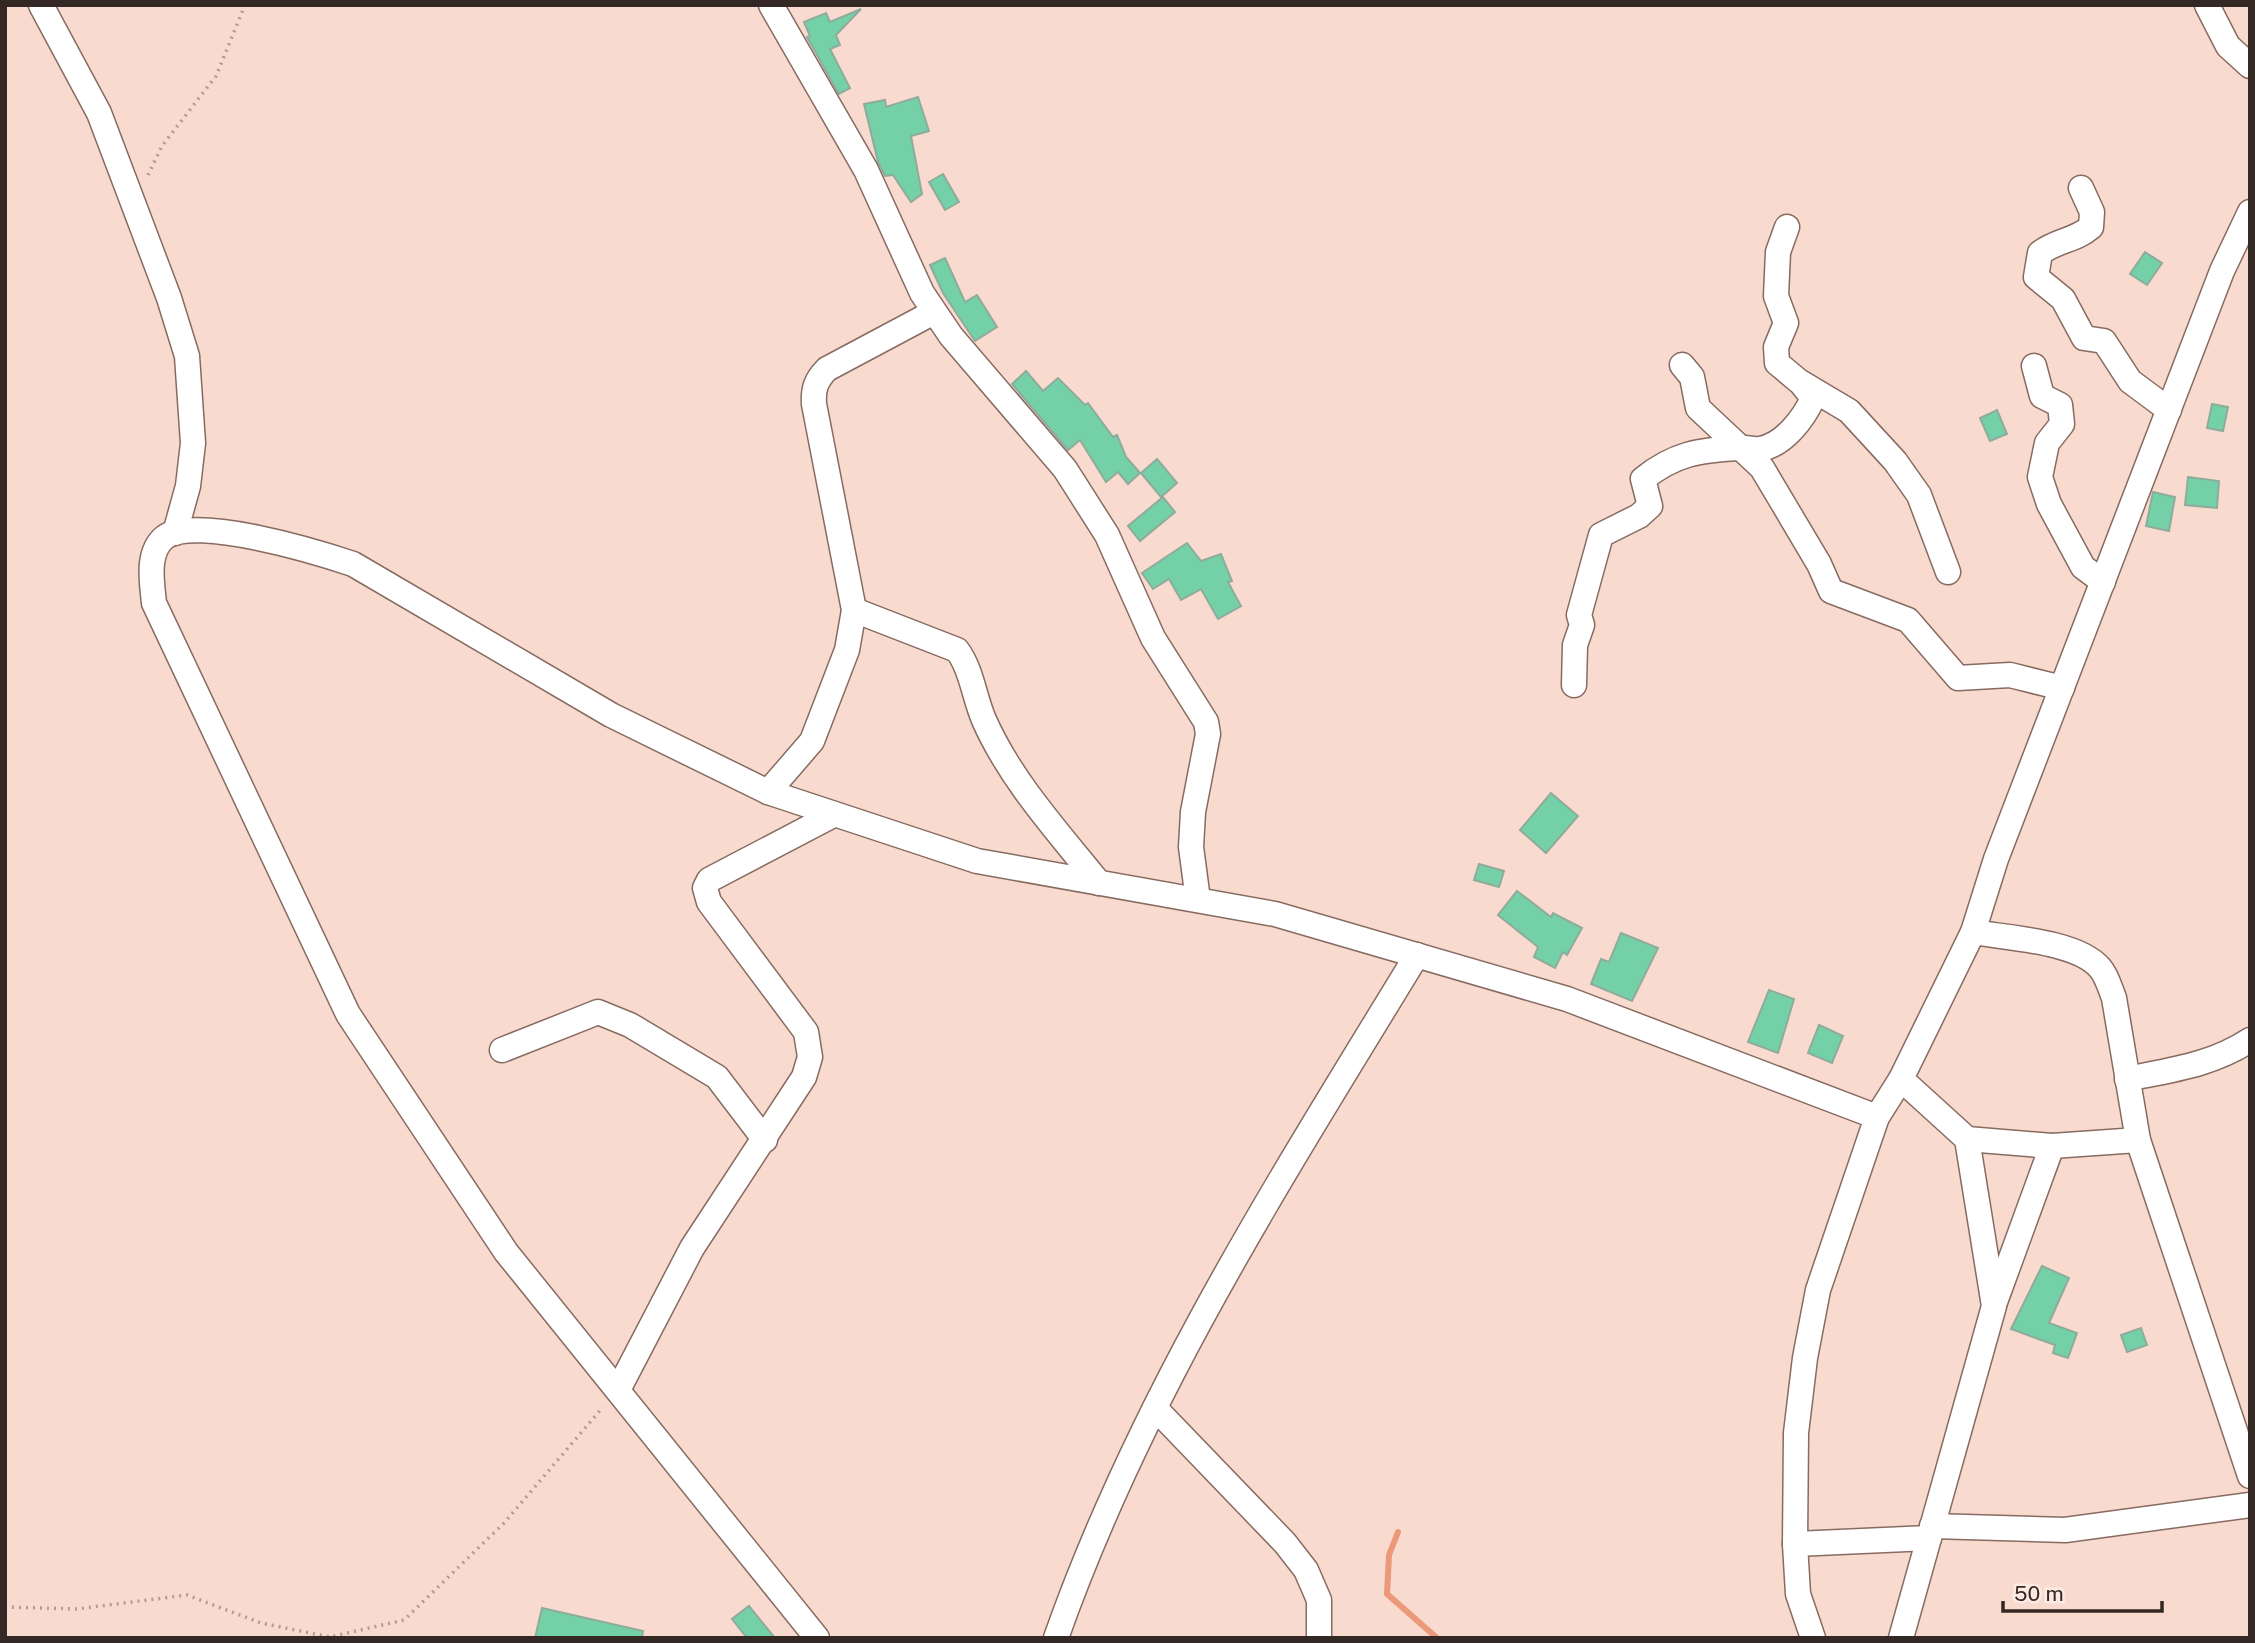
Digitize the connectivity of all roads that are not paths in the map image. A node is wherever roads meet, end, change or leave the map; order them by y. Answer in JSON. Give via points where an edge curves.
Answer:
{"nodes":[{"id":1,"x":41,"y":5,"type":"edge"},
{"id":2,"x":771,"y":5,"type":"edge"},
{"id":3,"x":2207,"y":5,"type":"edge"},
{"id":4,"x":2250,"y":66,"type":"edge"},
{"id":5,"x":2081,"y":188,"type":"dead end"},
{"id":6,"x":2250,"y":212,"type":"edge"},
{"id":7,"x":1787,"y":227,"type":"dead end"},
{"id":8,"x":934,"y":312,"type":"junction"},
{"id":9,"x":1682,"y":365,"type":"dead end"},
{"id":10,"x":2034,"y":366,"type":"dead end"},
{"id":11,"x":1801,"y":383,"type":"junction"},
{"id":12,"x":2169,"y":410,"type":"junction"},
{"id":13,"x":1742,"y":447,"type":"junction"},
{"id":14,"x":175,"y":533,"type":"junction"},
{"id":15,"x":1948,"y":572,"type":"dead end"},
{"id":16,"x":2103,"y":582,"type":"junction"},
{"id":17,"x":854,"y":610,"type":"junction"},
{"id":18,"x":1574,"y":685,"type":"dead end"},
{"id":19,"x":2062,"y":688,"type":"junction"},
{"id":20,"x":768,"y":792,"type":"junction"},
{"id":21,"x":833,"y":816,"type":"junction"},
{"id":22,"x":1099,"y":883,"type":"junction"},
{"id":23,"x":1198,"y":900,"type":"junction"},
{"id":24,"x":1973,"y":932,"type":"junction"},
{"id":25,"x":1417,"y":955,"type":"junction"},
{"id":26,"x":2250,"y":1040,"type":"edge"},
{"id":27,"x":502,"y":1049,"type":"dead end"},
{"id":28,"x":1901,"y":1079,"type":"junction"},
{"id":29,"x":2127,"y":1079,"type":"junction"},
{"id":30,"x":1877,"y":1117,"type":"junction"},
{"id":31,"x":1967,"y":1139,"type":"junction"},
{"id":32,"x":765,"y":1140,"type":"junction"},
{"id":33,"x":2138,"y":1140,"type":"junction"},
{"id":34,"x":2052,"y":1146,"type":"junction"},
{"id":35,"x":1994,"y":1306,"type":"junction"},
{"id":36,"x":618,"y":1390,"type":"junction"},
{"id":37,"x":1155,"y":1408,"type":"junction"},
{"id":38,"x":2250,"y":1476,"type":"edge"},
{"id":39,"x":2250,"y":1506,"type":"edge"},
{"id":40,"x":1930,"y":1532,"type":"junction"},
{"id":41,"x":1795,"y":1544,"type":"junction"},
{"id":42,"x":817,"y":1638,"type":"edge"},
{"id":43,"x":1056,"y":1638,"type":"edge"},
{"id":44,"x":1319,"y":1638,"type":"edge"},
{"id":45,"x":1813,"y":1638,"type":"edge"},
{"id":46,"x":1901,"y":1638,"type":"edge"}],
"edges":[{"from":1,"to":14,"type":"street","via":[[99,113],[187,356],[193,443],[188,486]]},
{"from":2,"to":8,"type":"street","via":[[866,170]]},
{"from":3,"to":4,"type":"street","via":[[2228,46]]},
{"from":5,"to":12,"type":"street","via":[[2092,212],[2091,227],[2078,238],[2054,242],[2040,253],[2036,277],[2063,299],[2084,338],[2104,341],[2130,381]]},
{"from":6,"to":12,"type":"street","via":[[2222,271]]},
{"from":7,"to":11,"type":"street","via":[[1778,252],[1776,296],[1786,323],[1776,347],[1777,363]]},
{"from":8,"to":17,"type":"street","via":[[827,369],[813,392]]},
{"from":8,"to":23,"type":"street","via":[[1065,469],[1107,535],[1153,638],[1206,722],[1191,847]]},
{"from":9,"to":13,"type":"street","via":[[1692,377],[1698,408]]},
{"from":10,"to":16,"type":"street","via":[[2042,396],[2060,405],[2063,424],[2047,443],[2040,477],[2049,504],[2083,567]]},
{"from":11,"to":13,"type":"street","via":[[1813,398],[1803,420],[1761,449]]},
{"from":11,"to":15,"type":"street","via":[[1849,411],[1895,461],[1919,495]]},
{"from":12,"to":16,"type":"street"},
{"from":13,"to":18,"type":"street","via":[[1665,461],[1643,479],[1650,506],[1601,536],[1579,615],[1582,625],[1575,645]]},
{"from":13,"to":19,"type":"street","via":[[1762,468],[1831,591],[1908,620],[1958,678],[2010,676]]},
{"from":14,"to":20,"type":"street","via":[[211,530],[306,548],[353,564],[611,715]]},
{"from":14,"to":36,"type":"street","via":[[164,538],[154,556],[154,603],[348,1014],[506,1252]]},
{"from":16,"to":19,"type":"street"},
{"from":17,"to":20,"type":"street","via":[[847,650],[812,741]]},
{"from":17,"to":22,"type":"street","via":[[957,650],[984,720],[1032,800]]},
{"from":19,"to":24,"type":"street"},
{"from":20,"to":21,"type":"street"},
{"from":21,"to":22,"type":"street","via":[[978,861]]},
{"from":21,"to":32,"type":"street","via":[[709,880],[705,888],[709,902],[806,1032],[810,1046],[804,1077]]},
{"from":22,"to":23,"type":"street"},
{"from":23,"to":25,"type":"street","via":[[1275,914]]},
{"from":24,"to":28,"type":"street"},
{"from":24,"to":29,"type":"street","via":[[2066,948],[2099,968],[2114,998]]},
{"from":25,"to":30,"type":"street","via":[[1567,999]]},
{"from":25,"to":37,"type":"street","via":[[1242,1242]]},
{"from":26,"to":29,"type":"street","via":[[2209,1062]]},
{"from":27,"to":32,"type":"street","via":[[598,1012],[630,1025],[717,1077]]},
{"from":28,"to":30,"type":"street"},
{"from":28,"to":31,"type":"street"},
{"from":29,"to":33,"type":"street"},
{"from":30,"to":41,"type":"street","via":[[1815,1303],[1796,1433]]},
{"from":31,"to":34,"type":"street"},
{"from":31,"to":35,"type":"street"},
{"from":32,"to":36,"type":"street","via":[[692,1248]]},
{"from":33,"to":34,"type":"street"},
{"from":33,"to":38,"type":"street"},
{"from":34,"to":35,"type":"street"},
{"from":35,"to":40,"type":"street"},
{"from":36,"to":42,"type":"street"},
{"from":37,"to":43,"type":"street","via":[[1082,1565]]},
{"from":37,"to":44,"type":"street","via":[[1306,1570],[1318,1600]]},
{"from":39,"to":40,"type":"street","via":[[2065,1530]]},
{"from":40,"to":41,"type":"street"},
{"from":40,"to":46,"type":"street"},
{"from":41,"to":45,"type":"street","via":[[1798,1594]]}]}
